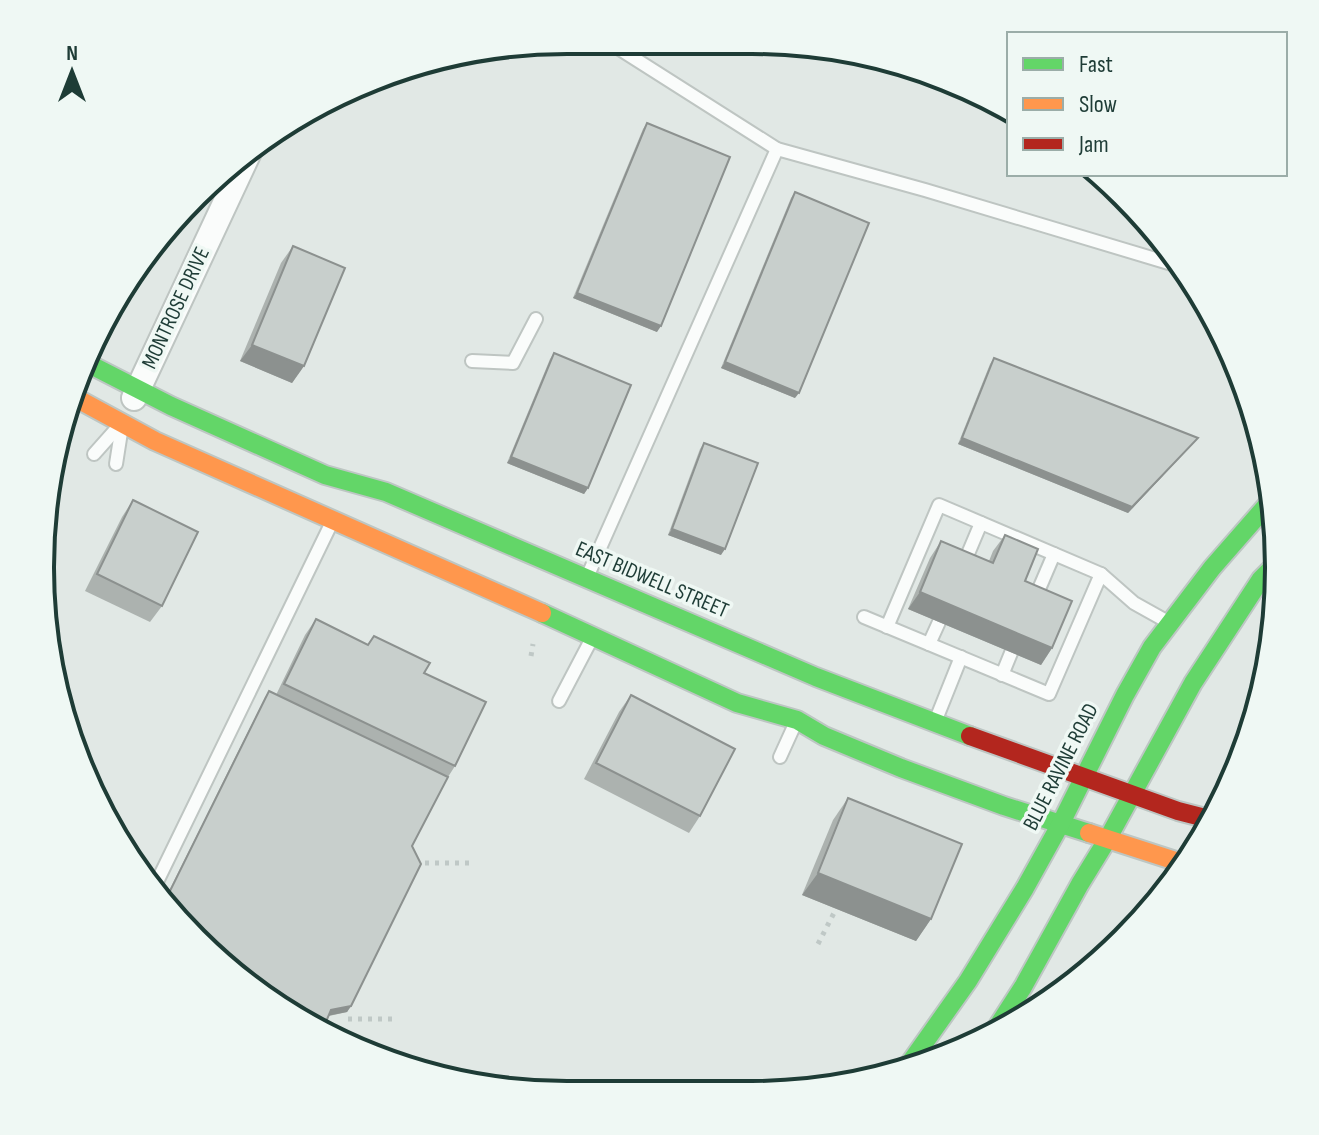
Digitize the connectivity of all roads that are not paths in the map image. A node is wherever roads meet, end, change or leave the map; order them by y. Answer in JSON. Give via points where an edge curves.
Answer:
{"nodes":[{"id":1,"x":627,"y":54,"type":"edge"},
{"id":2,"x":777,"y":149,"type":"junction"},
{"id":3,"x":239,"y":173,"type":"edge"},
{"id":4,"x":1164,"y":261,"type":"edge"},
{"id":5,"x":536,"y":319,"type":"dead end"},
{"id":6,"x":472,"y":361,"type":"dead end"},
{"id":7,"x":95,"y":367,"type":"edge"},
{"id":8,"x":138,"y":389,"type":"junction"},
{"id":9,"x":81,"y":401,"type":"edge"},
{"id":10,"x":123,"y":422,"type":"junction"},
{"id":11,"x":94,"y":454,"type":"dead end"},
{"id":12,"x":116,"y":464,"type":"dead end"},
{"id":13,"x":1262,"y":509,"type":"edge"},
{"id":14,"x":369,"y":516,"type":"dead end"},
{"id":15,"x":333,"y":519,"type":"junction"},
{"id":16,"x":981,"y":523,"type":"junction"},
{"id":17,"x":1054,"y":554,"type":"junction"},
{"id":18,"x":961,"y":571,"type":"edge"},
{"id":19,"x":1101,"y":574,"type":"junction"},
{"id":20,"x":1265,"y":575,"type":"edge"},
{"id":21,"x":580,"y":584,"type":"junction"},
{"id":22,"x":1032,"y":606,"type":"edge"},
{"id":23,"x":864,"y":617,"type":"dead end"},
{"id":24,"x":939,"y":622,"type":"edge"},
{"id":25,"x":1170,"y":623,"type":"junction"},
{"id":26,"x":887,"y":627,"type":"junction"},
{"id":27,"x":596,"y":628,"type":"junction"},
{"id":28,"x":929,"y":644,"type":"junction"},
{"id":29,"x":1011,"y":653,"type":"dead end"},
{"id":30,"x":720,"y":655,"type":"dead end"},
{"id":31,"x":961,"y":657,"type":"junction"},
{"id":32,"x":804,"y":672,"type":"junction"},
{"id":33,"x":1002,"y":675,"type":"junction"},
{"id":34,"x":559,"y":701,"type":"dead end"},
{"id":35,"x":797,"y":720,"type":"junction"},
{"id":36,"x":935,"y":723,"type":"junction"},
{"id":37,"x":780,"y":757,"type":"dead end"},
{"id":38,"x":1083,"y":776,"type":"junction"},
{"id":39,"x":1132,"y":794,"type":"junction"},
{"id":40,"x":1200,"y":817,"type":"edge"},
{"id":41,"x":1060,"y":825,"type":"junction"},
{"id":42,"x":1107,"y":840,"type":"junction"},
{"id":43,"x":1173,"y":860,"type":"edge"},
{"id":44,"x":159,"y":878,"type":"edge"},
{"id":45,"x":1018,"y":1006,"type":"edge"},
{"id":46,"x":916,"y":1054,"type":"edge"}],
"edges":[{"from":1,"to":2,"type":"lane"},
{"from":2,"to":4,"type":"lane"},
{"from":2,"to":21,"type":"lane"},
{"from":3,"to":8,"type":"street","name":"MONTROSE DRIVE"},
{"from":5,"to":6,"type":"lane","via":[[513,363]]},
{"from":7,"to":8,"type":"main road","name":"EAST BIDWELL STREET"},
{"from":8,"to":10,"type":"street","name":"MONTROSE DRIVE"},
{"from":8,"to":21,"type":"main road","name":"EAST BIDWELL STREET","via":[[325,475],[386,492]]},
{"from":9,"to":10,"type":"main road"},
{"from":10,"to":11,"type":"lane"},
{"from":10,"to":12,"type":"lane"},
{"from":10,"to":15,"type":"main road"},
{"from":13,"to":25,"type":"main road","name":"BLUE RAVINE ROAD"},
{"from":14,"to":15,"type":"main road"},
{"from":15,"to":27,"type":"main road"},
{"from":15,"to":44,"type":"lane"},
{"from":16,"to":17,"type":"lane"},
{"from":16,"to":18,"type":"lane"},
{"from":16,"to":26,"type":"lane","via":[[939,505]]},
{"from":17,"to":19,"type":"lane"},
{"from":17,"to":22,"type":"lane"},
{"from":19,"to":25,"type":"lane","via":[[1134,603]]},
{"from":19,"to":33,"type":"lane","via":[[1049,694]]},
{"from":20,"to":39,"type":"main road","via":[[1193,683]]},
{"from":21,"to":32,"type":"main road","name":"EAST BIDWELL STREET"},
{"from":23,"to":26,"type":"lane"},
{"from":24,"to":28,"type":"lane"},
{"from":25,"to":38,"type":"main road","name":"BLUE RAVINE ROAD"},
{"from":26,"to":28,"type":"lane"},
{"from":27,"to":34,"type":"lane"},
{"from":27,"to":35,"type":"main road","via":[[737,703]]},
{"from":28,"to":31,"type":"lane"},
{"from":29,"to":33,"type":"lane"},
{"from":30,"to":32,"type":"main road","via":[[759,667]]},
{"from":31,"to":33,"type":"lane"},
{"from":31,"to":36,"type":"lane"},
{"from":32,"to":36,"type":"main road","name":"EAST BIDWELL STREET"},
{"from":35,"to":37,"type":"lane"},
{"from":35,"to":41,"type":"main road","via":[[901,768]]},
{"from":36,"to":38,"type":"main road","name":"EAST BIDWELL STREET"},
{"from":38,"to":39,"type":"main road","name":"EAST BIDWELL STREET"},
{"from":38,"to":41,"type":"main road","name":"BLUE RAVINE ROAD"},
{"from":39,"to":40,"type":"main road","name":"EAST BIDWELL STREET"},
{"from":39,"to":42,"type":"main road"},
{"from":41,"to":42,"type":"main road"},
{"from":41,"to":46,"type":"main road","name":"BLUE RAVINE ROAD","via":[[970,980]]},
{"from":42,"to":43,"type":"main road"},
{"from":42,"to":45,"type":"main road"}]}
